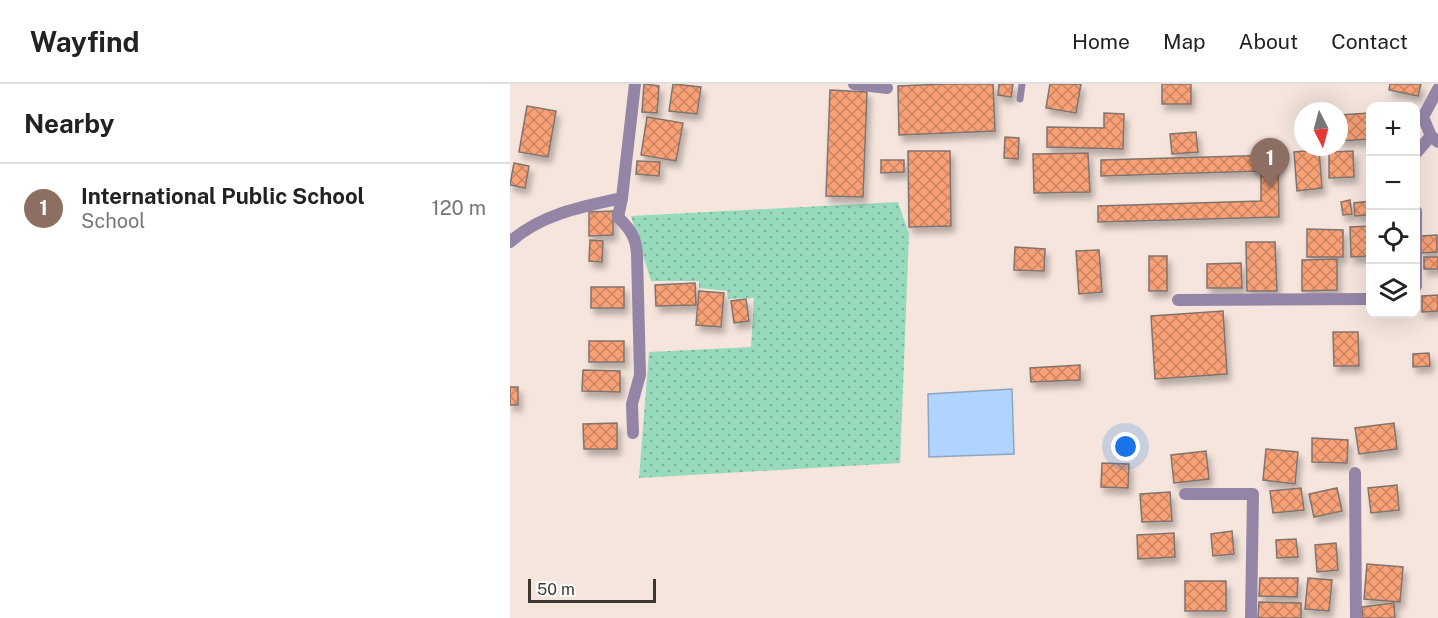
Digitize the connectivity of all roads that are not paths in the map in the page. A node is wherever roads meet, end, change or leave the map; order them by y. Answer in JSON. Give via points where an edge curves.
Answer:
{"nodes":[{"id":1,"x":635,"y":84,"type":"edge"},
{"id":2,"x":854,"y":84,"type":"edge"},
{"id":3,"x":1022,"y":84,"type":"edge"},
{"id":4,"x":887,"y":88,"type":"dead end"},
{"id":5,"x":1438,"y":89,"type":"edge"},
{"id":6,"x":1020,"y":99,"type":"dead end"},
{"id":7,"x":1435,"y":139,"type":"edge"},
{"id":8,"x":1420,"y":150,"type":"edge"},
{"id":9,"x":622,"y":198,"type":"junction"},
{"id":10,"x":510,"y":242,"type":"edge"},
{"id":11,"x":1366,"y":299,"type":"edge"},
{"id":12,"x":1178,"y":300,"type":"dead end"},
{"id":13,"x":633,"y":433,"type":"dead end"},
{"id":14,"x":1355,"y":473,"type":"dead end"},
{"id":15,"x":1185,"y":494,"type":"dead end"},
{"id":16,"x":1251,"y":618,"type":"edge"},
{"id":17,"x":1356,"y":618,"type":"edge"}],
"edges":[{"from":1,"to":9,"type":"street"},
{"from":2,"to":4,"type":"street"},
{"from":3,"to":6,"type":"lane"},
{"from":5,"to":7,"type":"street","via":[[1423,117]]},
{"from":7,"to":8,"type":"street"},
{"from":9,"to":10,"type":"street","via":[[569,209]]},
{"from":9,"to":13,"type":"street","via":[[618,217],[637,241],[640,375],[633,404]]},
{"from":11,"to":12,"type":"street"},
{"from":14,"to":17,"type":"street"},
{"from":15,"to":16,"type":"street","via":[[1253,494]]}]}
